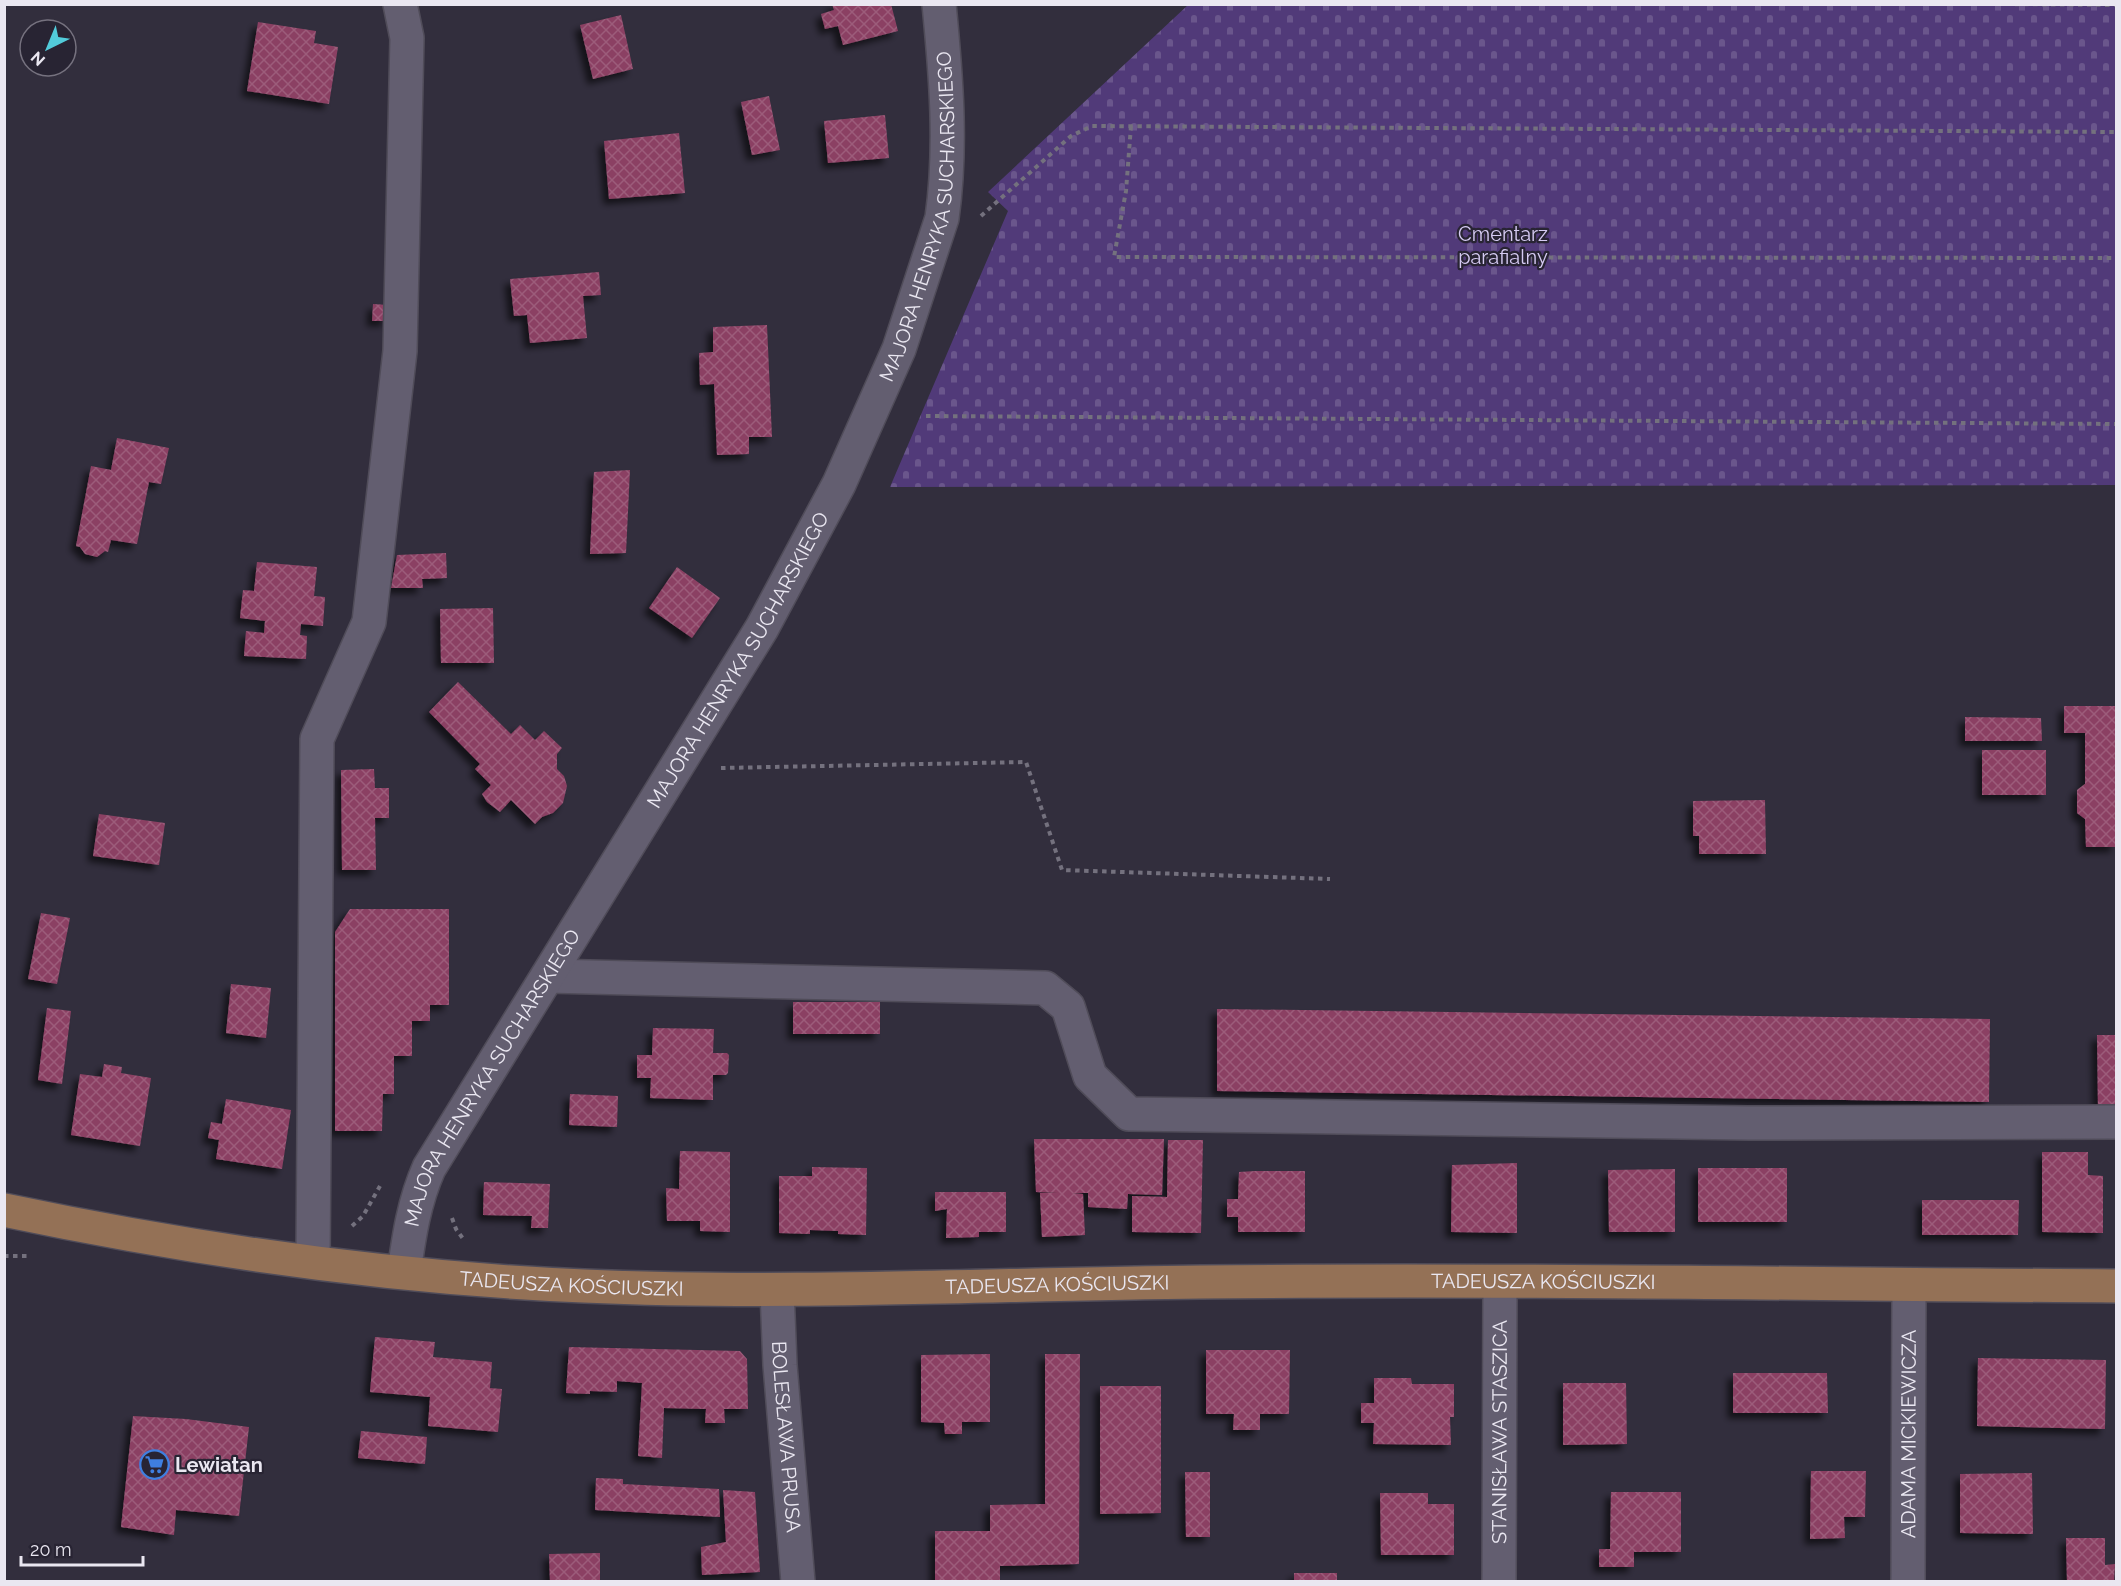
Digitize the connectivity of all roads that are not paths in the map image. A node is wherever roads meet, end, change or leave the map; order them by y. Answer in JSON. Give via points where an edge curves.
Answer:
{"nodes":[{"id":1,"x":400,"y":4,"type":"edge"},
{"id":2,"x":939,"y":4,"type":"edge"},
{"id":3,"x":548,"y":976,"type":"junction"},
{"id":4,"x":2116,"y":1122,"type":"edge"},
{"id":5,"x":4,"y":1210,"type":"edge"},
{"id":6,"x":313,"y":1262,"type":"junction"},
{"id":7,"x":405,"y":1272,"type":"junction"},
{"id":8,"x":1500,"y":1283,"type":"junction"},
{"id":9,"x":1909,"y":1285,"type":"junction"},
{"id":10,"x":2116,"y":1286,"type":"edge"},
{"id":11,"x":777,"y":1291,"type":"junction"},
{"id":12,"x":798,"y":1581,"type":"edge"},
{"id":13,"x":1499,"y":1581,"type":"edge"},
{"id":14,"x":1908,"y":1581,"type":"edge"}],
"edges":[{"from":1,"to":6,"type":"street","via":[[407,49],[400,351],[395,398],[369,622],[317,740]]},
{"from":2,"to":3,"type":"street","name":"MAJORA HENRYKA SUCHARSKIEGO","via":[[948,91],[945,195],[942,218],[899,349],[839,484],[762,628]]},
{"from":3,"to":4,"type":"street","via":[[1045,988],[1068,1007],[1090,1076],[1129,1114],[1749,1124]]},
{"from":3,"to":7,"type":"street","name":"MAJORA HENRYKA SUCHARSKIEGO","via":[[429,1168],[414,1209]]},
{"from":5,"to":6,"type":"main road","name":"TADEUSZA KOŚCIUSZKI"},
{"from":6,"to":7,"type":"main road","name":"TADEUSZA KOŚCIUSZKI"},
{"from":7,"to":11,"type":"main road","name":"TADEUSZA KOŚCIUSZKI","via":[[585,1286]]},
{"from":8,"to":9,"type":"main road","name":"TADEUSZA KOŚCIUSZKI"},
{"from":8,"to":11,"type":"main road","name":"TADEUSZA KOŚCIUSZKI","via":[[1202,1282]]},
{"from":8,"to":13,"type":"street","name":"STANISŁAWA STASZICA"},
{"from":9,"to":10,"type":"main road","name":"TADEUSZA KOŚCIUSZKI"},
{"from":9,"to":14,"type":"street","name":"ADAMA MICKIEWICZA"},
{"from":11,"to":12,"type":"street","name":"BOLESŁAWA PRUSA"}]}
